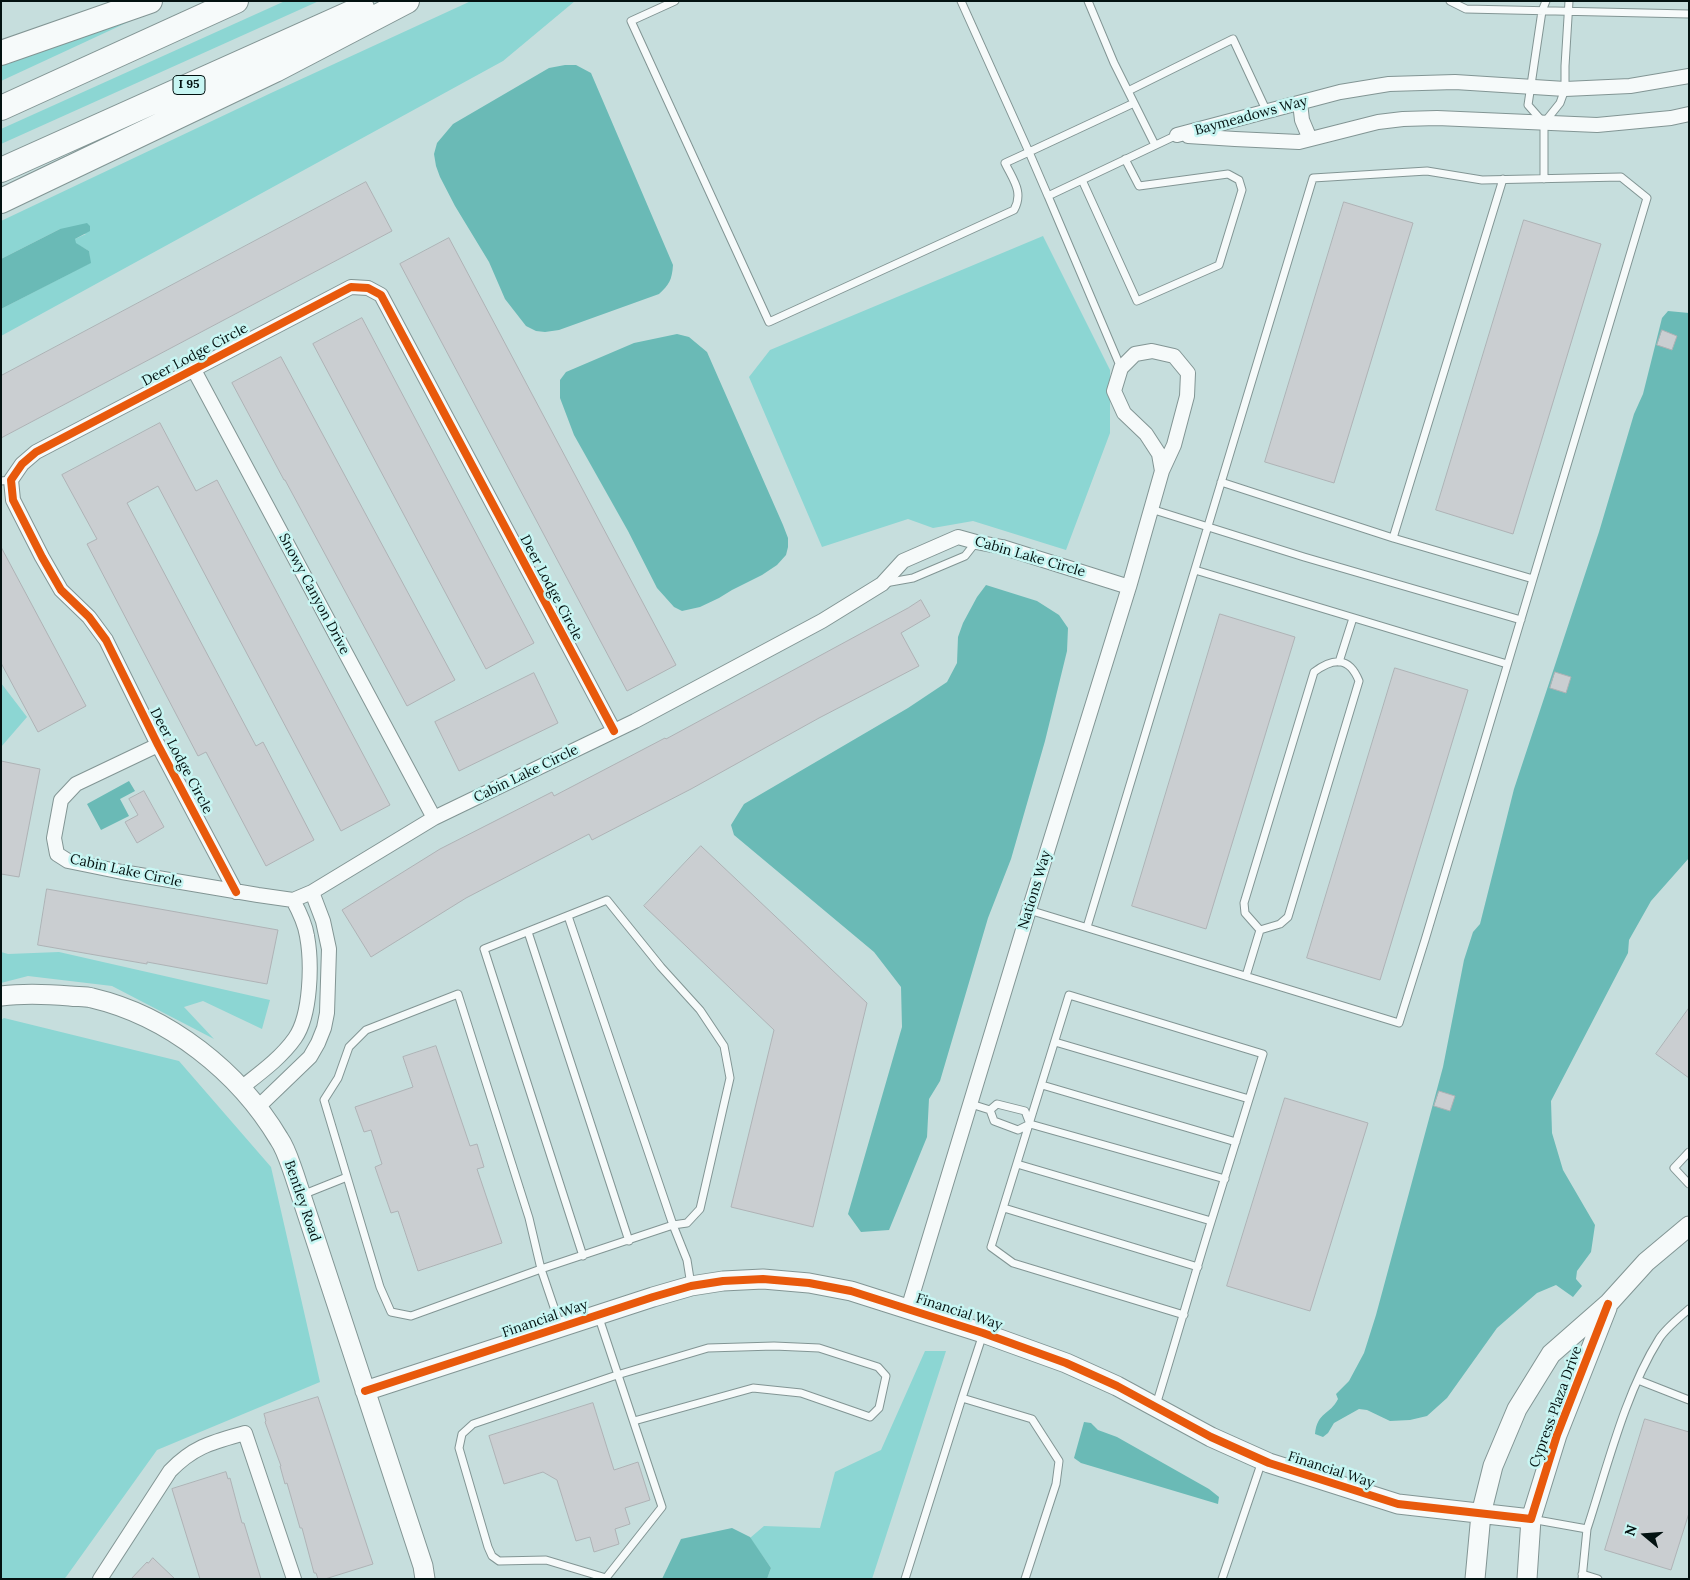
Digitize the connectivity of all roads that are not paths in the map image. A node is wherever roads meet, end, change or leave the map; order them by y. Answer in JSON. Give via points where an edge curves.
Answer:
{"nodes":[{"id":1,"x":150,"y":1,"type":"edge"},
{"id":2,"x":236,"y":1,"type":"edge"},
{"id":3,"x":377,"y":1,"type":"edge"},
{"id":4,"x":407,"y":1,"type":"edge"},
{"id":5,"x":674,"y":1,"type":"edge"},
{"id":6,"x":961,"y":1,"type":"edge"},
{"id":7,"x":1088,"y":1,"type":"edge"},
{"id":8,"x":1450,"y":1,"type":"edge"},
{"id":9,"x":1546,"y":1,"type":"edge"},
{"id":10,"x":1569,"y":1,"type":"edge"},
{"id":11,"x":1542,"y":11,"type":"junction"},
{"id":12,"x":1569,"y":11,"type":"junction"},
{"id":13,"x":1689,"y":14,"type":"edge"},
{"id":14,"x":1,"y":53,"type":"edge"},
{"id":15,"x":1689,"y":76,"type":"edge"},
{"id":16,"x":1530,"y":88,"type":"junction"},
{"id":17,"x":1565,"y":89,"type":"junction"},
{"id":18,"x":1128,"y":91,"type":"junction"},
{"id":19,"x":1134,"y":103,"type":"junction"},
{"id":20,"x":1300,"y":103,"type":"junction"},
{"id":21,"x":1,"y":108,"type":"edge"},
{"id":22,"x":1267,"y":112,"type":"junction"},
{"id":23,"x":1689,"y":114,"type":"edge"},
{"id":24,"x":1544,"y":123,"type":"junction"},
{"id":25,"x":1177,"y":135,"type":"junction"},
{"id":26,"x":1310,"y":139,"type":"junction"},
{"id":27,"x":1155,"y":145,"type":"junction"},
{"id":28,"x":1029,"y":152,"type":"junction"},
{"id":29,"x":1125,"y":159,"type":"junction"},
{"id":30,"x":1,"y":170,"type":"edge"},
{"id":31,"x":1544,"y":179,"type":"junction"},
{"id":32,"x":1082,"y":180,"type":"junction"},
{"id":33,"x":1502,"y":180,"type":"junction"},
{"id":34,"x":1048,"y":196,"type":"junction"},
{"id":35,"x":1,"y":201,"type":"edge"},
{"id":36,"x":1121,"y":368,"type":"junction"},
{"id":37,"x":194,"y":370,"type":"junction"},
{"id":38,"x":1162,"y":472,"type":"junction"},
{"id":39,"x":6,"y":480,"type":"edge"},
{"id":40,"x":1221,"y":482,"type":"junction"},
{"id":41,"x":1151,"y":508,"type":"junction"},
{"id":42,"x":1208,"y":527,"type":"junction"},
{"id":43,"x":1393,"y":538,"type":"junction"},
{"id":44,"x":976,"y":542,"type":"junction"},
{"id":45,"x":1195,"y":570,"type":"junction"},
{"id":46,"x":1533,"y":579,"type":"junction"},
{"id":47,"x":882,"y":584,"type":"junction"},
{"id":48,"x":1129,"y":586,"type":"junction"},
{"id":49,"x":1353,"y":618,"type":"junction"},
{"id":50,"x":1520,"y":620,"type":"junction"},
{"id":51,"x":1339,"y":662,"type":"junction"},
{"id":52,"x":1507,"y":664,"type":"junction"},
{"id":53,"x":614,"y":731,"type":"junction"},
{"id":54,"x":158,"y":745,"type":"junction"},
{"id":55,"x":434,"y":818,"type":"junction"},
{"id":56,"x":236,"y":892,"type":"junction"},
{"id":57,"x":312,"y":892,"type":"junction"},
{"id":58,"x":293,"y":900,"type":"junction"},
{"id":59,"x":1029,"y":910,"type":"junction"},
{"id":60,"x":568,"y":916,"type":"junction"},
{"id":61,"x":1087,"y":927,"type":"junction"},
{"id":62,"x":1260,"y":930,"type":"junction"},
{"id":63,"x":528,"y":932,"type":"junction"},
{"id":64,"x":1246,"y":976,"type":"junction"},
{"id":65,"x":1,"y":996,"type":"edge"},
{"id":66,"x":1055,"y":1042,"type":"junction"},
{"id":67,"x":1042,"y":1085,"type":"junction"},
{"id":68,"x":241,"y":1088,"type":"junction"},
{"id":69,"x":1249,"y":1099,"type":"junction"},
{"id":70,"x":971,"y":1104,"type":"junction"},
{"id":71,"x":257,"y":1108,"type":"junction"},
{"id":72,"x":990,"y":1110,"type":"junction"},
{"id":73,"x":1030,"y":1124,"type":"junction"},
{"id":74,"x":1236,"y":1142,"type":"junction"},
{"id":75,"x":1689,"y":1152,"type":"edge"},
{"id":76,"x":1017,"y":1164,"type":"junction"},
{"id":77,"x":348,"y":1178,"type":"junction"},
{"id":78,"x":1225,"y":1179,"type":"junction"},
{"id":79,"x":1689,"y":1184,"type":"edge"},
{"id":80,"x":302,"y":1195,"type":"junction"},
{"id":81,"x":1004,"y":1208,"type":"junction"},
{"id":82,"x":1211,"y":1221,"type":"junction"},
{"id":83,"x":673,"y":1225,"type":"junction"},
{"id":84,"x":1689,"y":1226,"type":"edge"},
{"id":85,"x":629,"y":1241,"type":"junction"},
{"id":86,"x":583,"y":1256,"type":"junction"},
{"id":87,"x":1198,"y":1267,"type":"junction"},
{"id":88,"x":541,"y":1269,"type":"junction"},
{"id":89,"x":691,"y":1286,"type":"junction"},
{"id":90,"x":1608,"y":1304,"type":"junction"},
{"id":91,"x":908,"y":1309,"type":"junction"},
{"id":92,"x":1689,"y":1309,"type":"edge"},
{"id":93,"x":598,"y":1315,"type":"junction"},
{"id":94,"x":1184,"y":1315,"type":"junction"},
{"id":95,"x":561,"y":1328,"type":"junction"},
{"id":96,"x":983,"y":1333,"type":"junction"},
{"id":97,"x":617,"y":1375,"type":"junction"},
{"id":98,"x":1638,"y":1380,"type":"junction"},
{"id":99,"x":365,"y":1391,"type":"junction"},
{"id":100,"x":962,"y":1398,"type":"junction"},
{"id":101,"x":1689,"y":1400,"type":"edge"},
{"id":102,"x":1155,"y":1407,"type":"junction"},
{"id":103,"x":634,"y":1421,"type":"junction"},
{"id":104,"x":1263,"y":1460,"type":"junction"},
{"id":105,"x":1481,"y":1514,"type":"junction"},
{"id":106,"x":1531,"y":1519,"type":"junction"},
{"id":107,"x":1587,"y":1529,"type":"junction"},
{"id":108,"x":1582,"y":1576,"type":"edge"},
{"id":109,"x":606,"y":1578,"type":"edge"},
{"id":110,"x":100,"y":1579,"type":"edge"},
{"id":111,"x":294,"y":1579,"type":"edge"},
{"id":112,"x":425,"y":1579,"type":"edge"},
{"id":113,"x":905,"y":1579,"type":"edge"},
{"id":114,"x":1025,"y":1579,"type":"edge"},
{"id":115,"x":1222,"y":1579,"type":"edge"},
{"id":116,"x":1475,"y":1579,"type":"edge"},
{"id":117,"x":1527,"y":1579,"type":"edge"},
{"id":118,"x":1598,"y":1579,"type":"edge"}],
"edges":[{"from":1,"to":14,"type":"highway"},
{"from":2,"to":21,"type":"highway"},
{"from":3,"to":30,"type":"highway","number":"I 95"},
{"from":4,"to":35,"type":"highway","via":[[275,70]]},
{"from":5,"to":28,"type":"lane","via":[[631,21],[769,322],[1014,210],[1019,201],[1018,192],[1005,164]]},
{"from":6,"to":28,"type":"lane"},
{"from":7,"to":18,"type":"lane"},
{"from":8,"to":11,"type":"lane","via":[[1466,9]]},
{"from":9,"to":11,"type":"lane"},
{"from":10,"to":12,"type":"lane"},
{"from":11,"to":12,"type":"lane"},
{"from":11,"to":16,"type":"lane"},
{"from":12,"to":13,"type":"lane"},
{"from":12,"to":17,"type":"lane"},
{"from":15,"to":17,"type":"street","name":"Baymeadows Way","via":[[1630,86]]},
{"from":16,"to":17,"type":"street","name":"Baymeadows Way"},
{"from":16,"to":20,"type":"street","name":"Baymeadows Way","via":[[1455,82],[1389,84]]},
{"from":16,"to":24,"type":"lane","via":[[1528,105]]},
{"from":17,"to":24,"type":"lane","via":[[1560,103]]},
{"from":18,"to":19,"type":"lane"},
{"from":18,"to":22,"type":"lane","via":[[1233,39]]},
{"from":19,"to":27,"type":"lane"},
{"from":19,"to":28,"type":"lane"},
{"from":20,"to":22,"type":"street","name":"Baymeadows Way"},
{"from":20,"to":26,"type":"street","via":[[1302,120]]},
{"from":22,"to":25,"type":"street","name":"Baymeadows Way"},
{"from":23,"to":24,"type":"street","name":"Baymeadows Way","via":[[1597,125]]},
{"from":24,"to":26,"type":"street","name":"Baymeadows Way","via":[[1403,119]]},
{"from":24,"to":31,"type":"lane"},
{"from":25,"to":26,"type":"street","name":"Baymeadows Way","via":[[1299,142]]},
{"from":25,"to":27,"type":"lane"},
{"from":27,"to":29,"type":"lane"},
{"from":28,"to":34,"type":"lane"},
{"from":29,"to":32,"type":"lane"},
{"from":29,"to":32,"type":"lane","via":[[1139,186],[1228,174],[1239,180],[1242,190],[1219,265],[1137,301]]},
{"from":31,"to":33,"type":"lane"},
{"from":31,"to":46,"type":"lane","via":[[1621,177],[1647,198]]},
{"from":32,"to":34,"type":"lane"},
{"from":33,"to":40,"type":"lane","via":[[1427,171],[1313,178]]},
{"from":33,"to":43,"type":"lane"},
{"from":34,"to":36,"type":"lane"},
{"from":36,"to":38,"type":"street","via":[[1114,391],[1124,413],[1146,434],[1159,454]]},
{"from":36,"to":38,"type":"street","name":"Nations Way","via":[[1135,354],[1152,351],[1174,356],[1188,373],[1187,396],[1174,445]]},
{"from":37,"to":39,"type":"street","name":"Deer Lodge Circle","via":[[36,452]]},
{"from":37,"to":53,"type":"street","name":"Deer Lodge Circle","via":[[351,287],[368,288],[381,295]]},
{"from":37,"to":55,"type":"street","name":"Snowy Canyon Drive"},
{"from":38,"to":41,"type":"street","name":"Nations Way"},
{"from":39,"to":54,"type":"street","name":"Deer Lodge Circle","via":[[61,590],[89,617],[106,640]]},
{"from":40,"to":42,"type":"lane"},
{"from":40,"to":43,"type":"lane"},
{"from":41,"to":42,"type":"lane"},
{"from":41,"to":48,"type":"street","name":"Nations Way"},
{"from":42,"to":45,"type":"lane"},
{"from":42,"to":50,"type":"lane"},
{"from":43,"to":46,"type":"lane"},
{"from":44,"to":47,"type":"lane","via":[[965,556],[913,578]]},
{"from":44,"to":47,"type":"street","name":"Cabin Lake Circle","via":[[958,537],[903,561]]},
{"from":44,"to":48,"type":"street","name":"Cabin Lake Circle","via":[[1002,546]]},
{"from":45,"to":49,"type":"lane"},
{"from":45,"to":61,"type":"lane"},
{"from":46,"to":50,"type":"lane"},
{"from":47,"to":53,"type":"street","name":"Cabin Lake Circle","via":[[822,620]]},
{"from":48,"to":59,"type":"street","name":"Nations Way"},
{"from":49,"to":51,"type":"lane"},
{"from":49,"to":52,"type":"lane"},
{"from":50,"to":52,"type":"lane"},
{"from":51,"to":62,"type":"lane","via":[[1334,660],[1314,672],[1244,904],[1245,913]]},
{"from":51,"to":62,"type":"lane","via":[[1355,671],[1359,681],[1288,917],[1280,924]]},
{"from":52,"to":64,"type":"lane","via":[[1399,1023]]},
{"from":53,"to":55,"type":"street","name":"Cabin Lake Circle"},
{"from":54,"to":56,"type":"street","name":"Deer Lodge Circle"},
{"from":54,"to":56,"type":"street","name":"Cabin Lake Circle","via":[[76,784],[61,800],[54,838],[57,854],[68,861]]},
{"from":55,"to":57,"type":"street","name":"Cabin Lake Circle"},
{"from":56,"to":58,"type":"street","name":"Cabin Lake Circle"},
{"from":57,"to":58,"type":"street","name":"Cabin Lake Circle"},
{"from":57,"to":71,"type":"street","via":[[329,949],[324,1028],[310,1057]]},
{"from":58,"to":68,"type":"street","via":[[305,928],[309,951],[309,979],[302,1024],[295,1038],[272,1064]]},
{"from":59,"to":61,"type":"lane"},
{"from":59,"to":70,"type":"street","name":"Nations Way"},
{"from":60,"to":63,"type":"lane"},
{"from":60,"to":83,"type":"lane"},
{"from":60,"to":83,"type":"lane","via":[[607,900],[700,1010],[724,1046],[730,1078],[700,1209],[687,1223]]},
{"from":61,"to":64,"type":"lane"},
{"from":62,"to":64,"type":"lane"},
{"from":63,"to":85,"type":"lane"},
{"from":63,"to":86,"type":"lane","via":[[484,949]]},
{"from":65,"to":68,"type":"street","name":"Bentley Road","via":[[39,994],[91,998],[126,1009],[192,1043]]},
{"from":66,"to":67,"type":"lane"},
{"from":66,"to":69,"type":"lane"},
{"from":66,"to":69,"type":"lane","via":[[1069,995],[1263,1054]]},
{"from":67,"to":73,"type":"lane"},
{"from":67,"to":74,"type":"lane"},
{"from":68,"to":71,"type":"street","name":"Bentley Road"},
{"from":69,"to":74,"type":"lane"},
{"from":70,"to":72,"type":"lane"},
{"from":70,"to":91,"type":"street","name":"Nations Way"},
{"from":71,"to":80,"type":"street","name":"Bentley Road","via":[[280,1140]]},
{"from":72,"to":73,"type":"lane","via":[[994,1121],[1018,1130]]},
{"from":72,"to":73,"type":"lane","via":[[997,1104],[1025,1111]]},
{"from":73,"to":76,"type":"lane"},
{"from":73,"to":78,"type":"lane"},
{"from":74,"to":78,"type":"lane"},
{"from":75,"to":79,"type":"lane","via":[[1674,1168]]},
{"from":76,"to":81,"type":"lane"},
{"from":76,"to":82,"type":"lane"},
{"from":77,"to":80,"type":"lane"},
{"from":77,"to":88,"type":"lane","via":[[380,1287],[391,1312],[411,1316]]},
{"from":77,"to":88,"type":"lane","via":[[324,1100],[338,1078],[349,1047],[366,1030],[458,994],[529,1218]]},
{"from":78,"to":82,"type":"lane"},
{"from":80,"to":99,"type":"street","name":"Bentley Road"},
{"from":81,"to":87,"type":"lane"},
{"from":81,"to":94,"type":"lane","via":[[992,1247],[1013,1263]]},
{"from":82,"to":87,"type":"lane"},
{"from":83,"to":85,"type":"lane"},
{"from":83,"to":89,"type":"lane","via":[[687,1260]]},
{"from":84,"to":90,"type":"street","name":"Cypress Plaza Drive","via":[[1646,1262]]},
{"from":85,"to":86,"type":"lane"},
{"from":86,"to":88,"type":"lane"},
{"from":87,"to":94,"type":"lane"},
{"from":88,"to":95,"type":"lane"},
{"from":89,"to":91,"type":"street","name":"Financial Way","via":[[763,1279],[810,1283],[851,1291]]},
{"from":89,"to":93,"type":"street","name":"Financial Way"},
{"from":90,"to":105,"type":"street","name":"Cypress Plaza Drive","via":[[1551,1354],[1517,1408],[1492,1466]]},
{"from":90,"to":106,"type":"street","name":"Cypress Plaza Drive","via":[[1557,1435]]},
{"from":91,"to":96,"type":"street","name":"Financial Way"},
{"from":92,"to":98,"type":"lane","via":[[1660,1337]]},
{"from":93,"to":95,"type":"street","name":"Financial Way"},
{"from":93,"to":97,"type":"lane"},
{"from":94,"to":102,"type":"lane"},
{"from":95,"to":99,"type":"street","name":"Financial Way"},
{"from":96,"to":100,"type":"lane"},
{"from":96,"to":102,"type":"street","name":"Financial Way","via":[[1066,1363]]},
{"from":97,"to":103,"type":"lane"},
{"from":97,"to":103,"type":"lane","via":[[708,1348],[774,1346],[819,1348],[878,1367],[886,1376],[879,1408],[870,1417],[800,1393],[753,1388]]},
{"from":97,"to":109,"type":"lane","via":[[474,1424],[462,1434],[459,1448],[492,1556],[499,1561],[546,1560]]},
{"from":98,"to":101,"type":"lane"},
{"from":98,"to":107,"type":"lane"},
{"from":99,"to":112,"type":"street","name":"Bentley Road"},
{"from":100,"to":113,"type":"lane"},
{"from":100,"to":114,"type":"lane","via":[[1032,1419],[1060,1461],[1056,1484]]},
{"from":102,"to":104,"type":"street","name":"Financial Way"},
{"from":103,"to":109,"type":"lane","via":[[662,1506]]},
{"from":104,"to":105,"type":"street","name":"Financial Way","via":[[1398,1504]]},
{"from":104,"to":115,"type":"lane"},
{"from":105,"to":106,"type":"street","name":"Financial Way"},
{"from":105,"to":116,"type":"street","name":"Cypress Plaza Drive"},
{"from":106,"to":107,"type":"lane"},
{"from":106,"to":117,"type":"street","name":"Cypress Plaza Drive"},
{"from":107,"to":108,"type":"lane"},
{"from":108,"to":118,"type":"lane"},
{"from":110,"to":111,"type":"street","via":[[170,1471],[182,1458],[197,1448],[245,1432]]}]}
